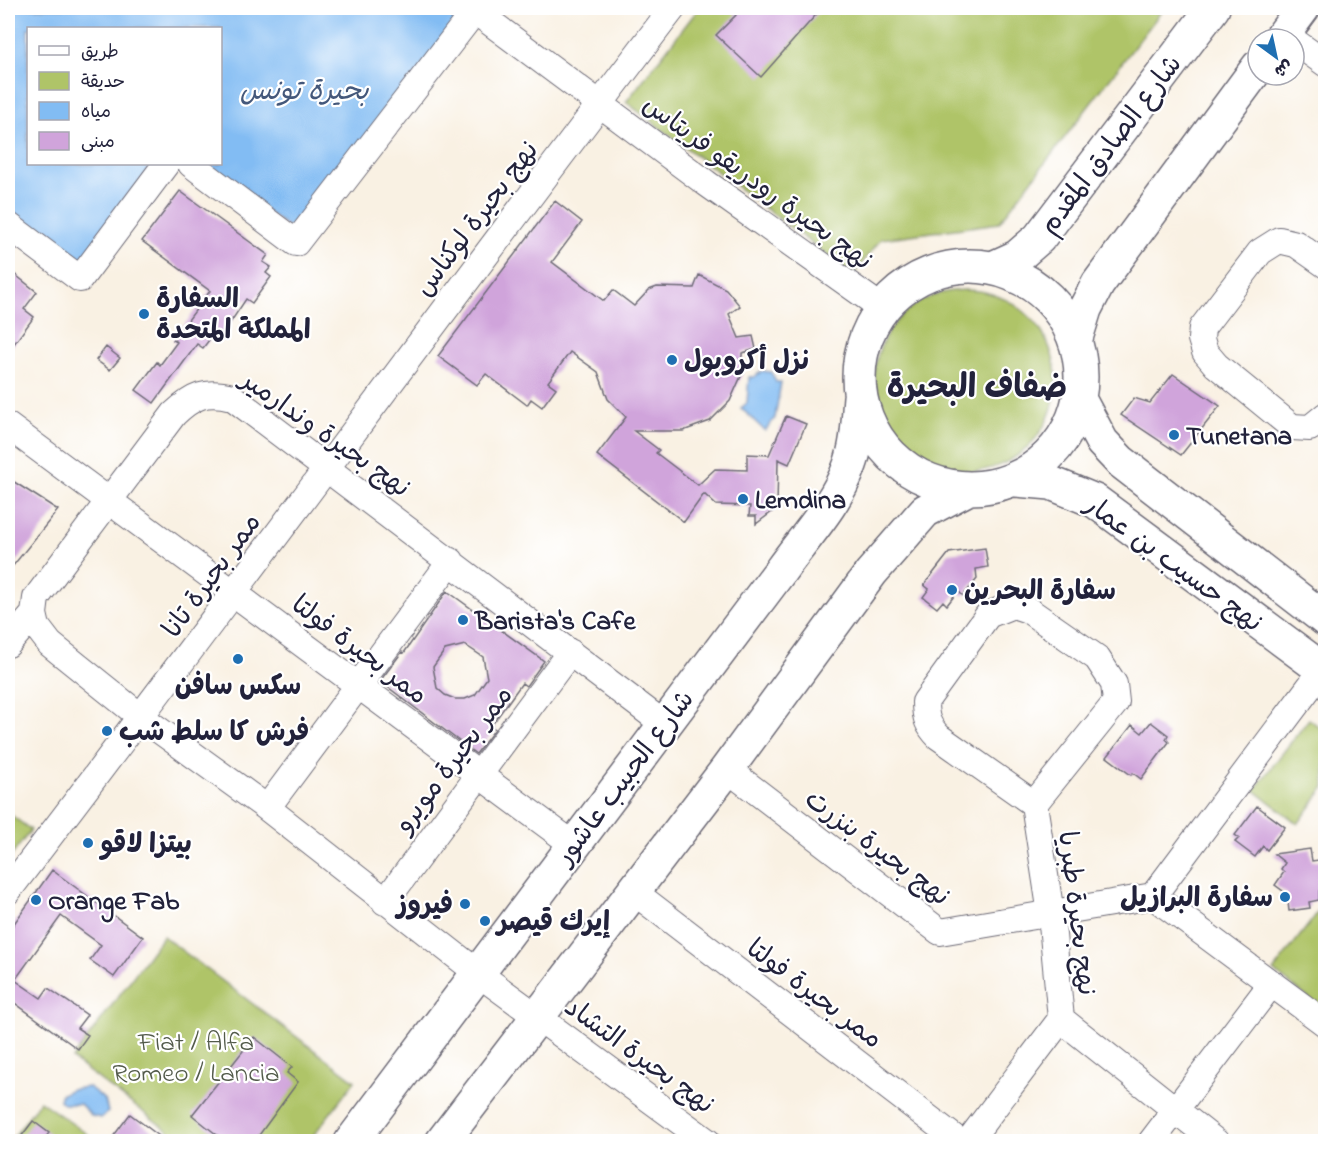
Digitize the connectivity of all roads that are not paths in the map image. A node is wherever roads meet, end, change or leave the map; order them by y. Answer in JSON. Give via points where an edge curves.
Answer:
{"nodes":[{"id":1,"x":674,"y":8,"type":"edge"},
{"id":2,"x":1213,"y":8,"type":"edge"},
{"id":3,"x":1303,"y":8,"type":"edge"},
{"id":4,"x":476,"y":9,"type":"edge"},
{"id":5,"x":1293,"y":27,"type":"edge"},
{"id":6,"x":1306,"y":51,"type":"edge"},
{"id":7,"x":1326,"y":64,"type":"edge"},
{"id":8,"x":1246,"y":83,"type":"edge"},
{"id":9,"x":600,"y":103,"type":"junction"},
{"id":10,"x":165,"y":165,"type":"edge"},
{"id":11,"x":192,"y":165,"type":"edge"},
{"id":12,"x":8,"y":225,"type":"edge"},
{"id":13,"x":1326,"y":265,"type":"edge"},
{"id":14,"x":995,"y":267,"type":"junction"},
{"id":15,"x":882,"y":308,"type":"junction"},
{"id":16,"x":1076,"y":339,"type":"junction"},
{"id":17,"x":860,"y":397,"type":"junction"},
{"id":18,"x":1079,"y":399,"type":"junction"},
{"id":19,"x":1326,"y":414,"type":"edge"},
{"id":20,"x":8,"y":426,"type":"edge"},
{"id":21,"x":327,"y":466,"type":"junction"},
{"id":22,"x":1016,"y":480,"type":"junction"},
{"id":23,"x":967,"y":489,"type":"junction"},
{"id":24,"x":109,"y":502,"type":"junction"},
{"id":25,"x":451,"y":561,"type":"junction"},
{"id":26,"x":235,"y":594,"type":"junction"},
{"id":27,"x":34,"y":614,"type":"junction"},
{"id":28,"x":1326,"y":620,"type":"edge"},
{"id":29,"x":8,"y":644,"type":"edge"},
{"id":30,"x":570,"y":652,"type":"junction"},
{"id":31,"x":1324,"y":669,"type":"edge"},
{"id":32,"x":358,"y":686,"type":"junction"},
{"id":33,"x":141,"y":717,"type":"junction"},
{"id":34,"x":664,"y":724,"type":"junction"},
{"id":35,"x":727,"y":769,"type":"junction"},
{"id":36,"x":479,"y":775,"type":"junction"},
{"id":37,"x":1034,"y":804,"type":"junction"},
{"id":38,"x":267,"y":808,"type":"junction"},
{"id":39,"x":574,"y":845,"type":"junction"},
{"id":40,"x":8,"y":891,"type":"edge"},
{"id":41,"x":634,"y":892,"type":"junction"},
{"id":42,"x":1153,"y":896,"type":"junction"},
{"id":43,"x":385,"y":902,"type":"junction"},
{"id":44,"x":1051,"y":914,"type":"junction"},
{"id":45,"x":478,"y":974,"type":"junction"},
{"id":46,"x":1272,"y":983,"type":"junction"},
{"id":47,"x":536,"y":1017,"type":"junction"},
{"id":48,"x":1060,"y":1019,"type":"junction"},
{"id":49,"x":1326,"y":1024,"type":"edge"},
{"id":50,"x":1175,"y":1110,"type":"junction"},
{"id":51,"x":692,"y":1137,"type":"edge"},
{"id":52,"x":351,"y":1142,"type":"edge"},
{"id":53,"x":442,"y":1142,"type":"edge"},
{"id":54,"x":960,"y":1142,"type":"edge"},
{"id":55,"x":968,"y":1142,"type":"edge"},
{"id":56,"x":1151,"y":1142,"type":"edge"},
{"id":57,"x":1216,"y":1142,"type":"edge"}],
"edges":[{"from":1,"to":9,"type":"street","name":"نهج بحيرة لوكناس"},
{"from":2,"to":14,"type":"main road","name":"شارع الصادق المقدم","via":[[1039,238],[1017,257]]},
{"from":3,"to":5,"type":"main road"},
{"from":4,"to":9,"type":"street","name":"نهج بحيرة رودريقو فريتاس"},
{"from":4,"to":11,"type":"street","via":[[296,243]]},
{"from":6,"to":7,"type":"street"},
{"from":8,"to":16,"type":"main road","via":[[1098,284]]},
{"from":9,"to":15,"type":"street","name":"نهج بحيرة رودريقو فريتاس"},
{"from":9,"to":21,"type":"street","name":"نهج بحيرة لوكناس"},
{"from":10,"to":12,"type":"street","via":[[80,279]]},
{"from":13,"to":19,"type":"street","via":[[1296,244],[1280,240],[1270,244],[1202,328],[1201,339],[1204,352],[1216,365],[1292,427],[1310,428]]},
{"from":14,"to":15,"type":"main road","via":[[953,266],[913,280]]},
{"from":14,"to":16,"type":"main road","via":[[1030,281],[1058,306]]},
{"from":15,"to":17,"type":"main road","via":[[861,350]]},
{"from":16,"to":18,"type":"main road","via":[[1083,386]]},
{"from":17,"to":23,"type":"main road","via":[[869,426],[886,452],[909,471],[937,484]]},
{"from":17,"to":34,"type":"main road","name":"شارع الحبيب عاشور","via":[[856,442],[838,489]]},
{"from":18,"to":22,"type":"main road","via":[[1072,424],[1049,457]]},
{"from":18,"to":28,"type":"main road","name":"نهج حسيب بن عمار","via":[[1102,442],[1120,461]]},
{"from":20,"to":24,"type":"street","name":"ممر بحيرة فولتا"},
{"from":21,"to":24,"type":"street","name":"نهج بحيرة وندارمير","via":[[232,397],[216,393],[198,395],[174,414]]},
{"from":21,"to":25,"type":"street","name":"نهج بحيرة وندارمير"},
{"from":21,"to":26,"type":"street","name":"ممر بحيرة تانا"},
{"from":22,"to":23,"type":"main road"},
{"from":22,"to":31,"type":"main road","name":"نهج حسيب بن عمار","via":[[1051,483],[1095,501]]},
{"from":23,"to":35,"type":"main road","via":[[925,511],[899,538]]},
{"from":24,"to":26,"type":"street","name":"ممر بحيرة فولتا"},
{"from":24,"to":27,"type":"street","name":"نهج بحيرة وندارمير","via":[[36,598]]},
{"from":25,"to":30,"type":"street","name":"نهج بحيرة وندارمير"},
{"from":25,"to":32,"type":"street"},
{"from":26,"to":32,"type":"street","name":"ممر بحيرة فولتا"},
{"from":26,"to":33,"type":"street","name":"ممر بحيرة تانا"},
{"from":27,"to":29,"type":"street","name":"نهج بحيرة وندارمير"},
{"from":27,"to":33,"type":"street","via":[[37,627],[50,644]]},
{"from":30,"to":34,"type":"street","name":"نهج بحيرة وندارمير"},
{"from":30,"to":36,"type":"street","name":"ممر بحيرة مويرو"},
{"from":31,"to":42,"type":"street"},
{"from":32,"to":36,"type":"street","name":"ممر بحيرة فولتا"},
{"from":32,"to":38,"type":"street"},
{"from":33,"to":38,"type":"street"},
{"from":33,"to":40,"type":"street","name":"ممر بحيرة تانا"},
{"from":34,"to":39,"type":"main road","name":"شارع الحبيب عاشور"},
{"from":35,"to":41,"type":"main road"},
{"from":35,"to":44,"type":"street","name":"نهج بحيرة بنزرت","via":[[940,932]]},
{"from":36,"to":39,"type":"street","name":"ممر بحيرة فولتا"},
{"from":36,"to":43,"type":"street","name":"ممر بحيرة مويرو"},
{"from":37,"to":37,"type":"street","name":"نهج بحيرة طبريا","via":[[939,737],[925,715],[925,702],[988,615],[1012,605],[1028,610],[1097,658],[1116,693],[1116,702]]},
{"from":37,"to":44,"type":"street","name":"نهج بحيرة طبريا"},
{"from":38,"to":43,"type":"street"},
{"from":39,"to":45,"type":"main road","name":"شارع الحبيب عاشور"},
{"from":41,"to":47,"type":"main road"},
{"from":41,"to":54,"type":"street","name":"ممر بحيرة فولتا"},
{"from":42,"to":44,"type":"street","name":"نهج بحيرة بنزرت"},
{"from":42,"to":46,"type":"street"},
{"from":43,"to":45,"type":"street"},
{"from":44,"to":48,"type":"street","name":"نهج بحيرة طبريا"},
{"from":45,"to":47,"type":"street","name":"نهج بحيرة التشاد"},
{"from":45,"to":52,"type":"main road","name":"شارع الحبيب عاشور"},
{"from":46,"to":49,"type":"street"},
{"from":46,"to":50,"type":"street"},
{"from":47,"to":51,"type":"street","name":"نهج بحيرة التشاد"},
{"from":47,"to":53,"type":"main road"},
{"from":48,"to":50,"type":"street"},
{"from":48,"to":55,"type":"street","name":"نهج بحيرة طبريا"},
{"from":50,"to":56,"type":"street"},
{"from":50,"to":57,"type":"street"}]}
